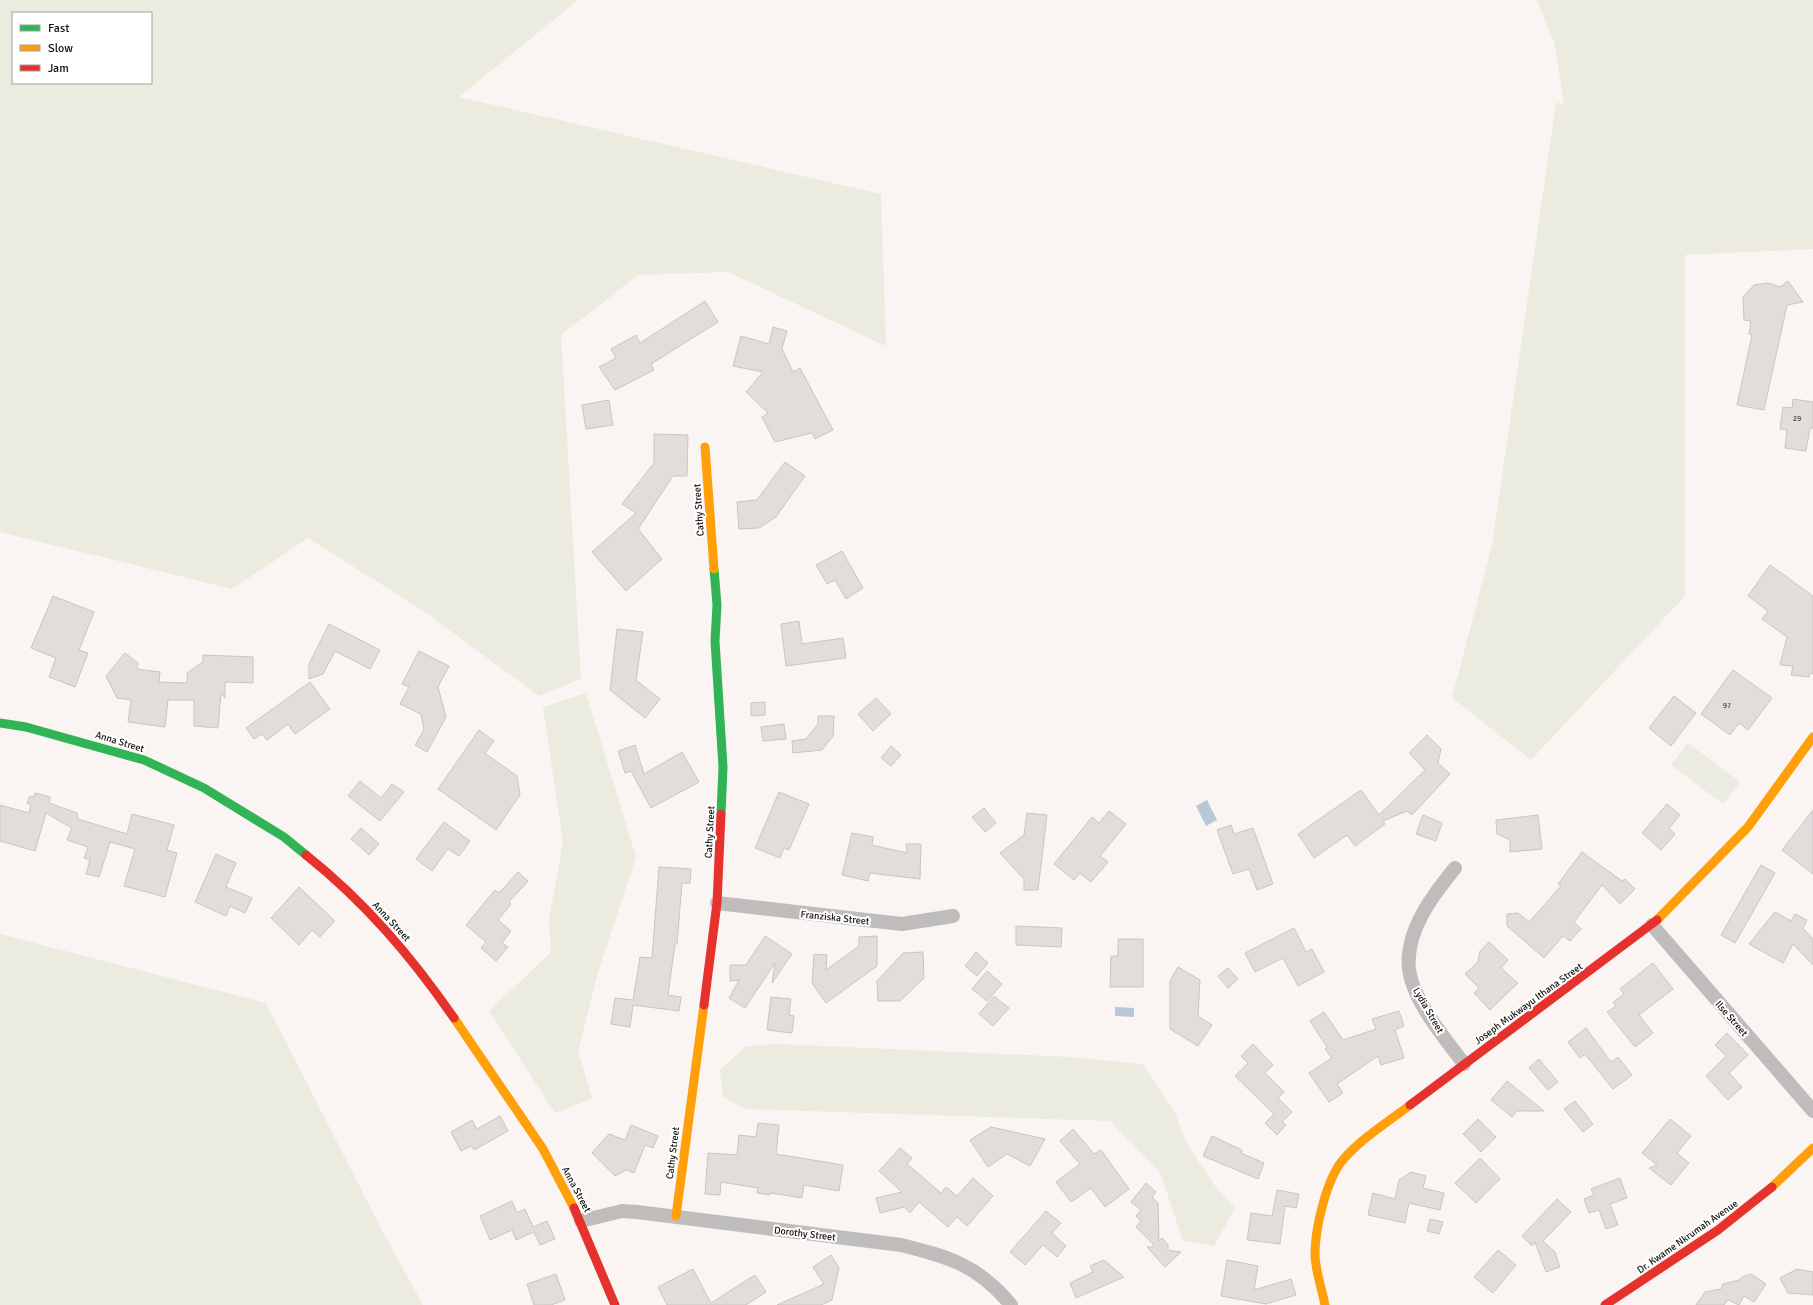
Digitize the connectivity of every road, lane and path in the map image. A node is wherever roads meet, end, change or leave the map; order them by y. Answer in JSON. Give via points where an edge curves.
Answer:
{"nodes":[{"id":1,"x":704,"y":447,"type":"dead end"},
{"id":2,"x":0,"y":723,"type":"edge"},
{"id":3,"x":1813,"y":737,"type":"edge"},
{"id":4,"x":1455,"y":868,"type":"dead end"},
{"id":5,"x":717,"y":903,"type":"junction"},
{"id":6,"x":953,"y":916,"type":"dead end"},
{"id":7,"x":1652,"y":925,"type":"junction"},
{"id":8,"x":1464,"y":1064,"type":"junction"},
{"id":9,"x":1813,"y":1111,"type":"edge"},
{"id":10,"x":1813,"y":1148,"type":"edge"},
{"id":11,"x":676,"y":1216,"type":"junction"},
{"id":12,"x":581,"y":1221,"type":"junction"},
{"id":13,"x":615,"y":1305,"type":"edge"},
{"id":14,"x":1011,"y":1305,"type":"edge"},
{"id":15,"x":1324,"y":1305,"type":"edge"},
{"id":16,"x":1605,"y":1305,"type":"edge"}],
"edges":[{"from":1,"to":5,"type":"street","name":"Cathy Street","via":[[716,605],[715,641],[724,767]]},
{"from":2,"to":12,"type":"street","name":"Anna Street","via":[[34,729],[144,760],[204,788],[284,837],[337,880],[388,931],[432,986],[543,1149]]},
{"from":3,"to":7,"type":"street","name":"Joseph Mukwayu Ithana Street","via":[[1748,827]]},
{"from":4,"to":8,"type":"street","name":"Lydia Street","via":[[1422,914],[1413,939],[1409,969],[1415,989],[1431,1018]]},
{"from":5,"to":6,"type":"street","name":"Franziska Street","via":[[902,924]]},
{"from":5,"to":11,"type":"street","name":"Cathy Street"},
{"from":7,"to":8,"type":"street","name":"Joseph Mukwayu Ithana Street"},
{"from":7,"to":9,"type":"street","name":"Ilse Street"},
{"from":8,"to":15,"type":"street","name":"Joseph Mukwayu Ithana Street","via":[[1364,1140],[1341,1162],[1328,1188],[1319,1220],[1315,1255]]},
{"from":10,"to":16,"type":"street","name":"Dr. Kwame Nkrumah Avenue","via":[[1768,1191],[1718,1230]]},
{"from":11,"to":12,"type":"street","name":"Dorothy Street","via":[[622,1211]]},
{"from":11,"to":14,"type":"street","name":"Dorothy Street","via":[[900,1245],[934,1253],[963,1264],[979,1274],[997,1288]]},
{"from":12,"to":13,"type":"street","name":"Anna Street"}]}
